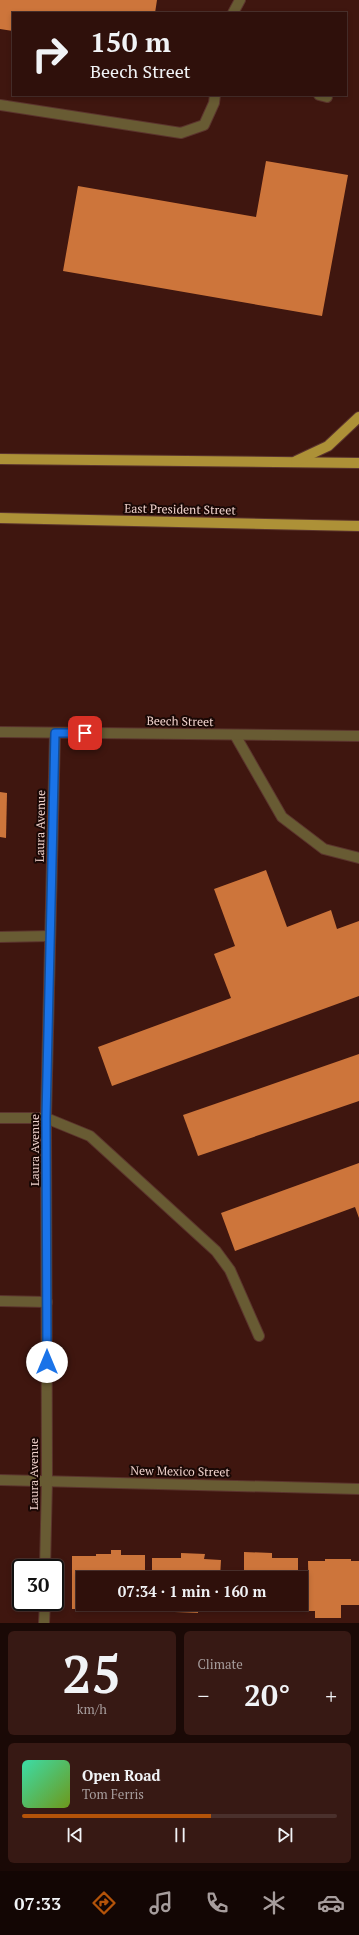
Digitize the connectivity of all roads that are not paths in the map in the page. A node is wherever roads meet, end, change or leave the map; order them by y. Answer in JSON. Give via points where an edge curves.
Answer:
{"nodes":[{"id":1,"x":240,"y":0,"type":"edge"},
{"id":2,"x":234,"y":12,"type":"edge"},
{"id":3,"x":214,"y":96,"type":"edge"},
{"id":4,"x":0,"y":106,"type":"edge"},
{"id":5,"x":359,"y":417,"type":"edge"},
{"id":6,"x":0,"y":459,"type":"edge"},
{"id":7,"x":293,"y":463,"type":"junction"},
{"id":8,"x":359,"y":463,"type":"edge"},
{"id":9,"x":0,"y":518,"type":"edge"},
{"id":10,"x":359,"y":526,"type":"edge"},
{"id":11,"x":0,"y":732,"type":"edge"},
{"id":12,"x":55,"y":733,"type":"junction"},
{"id":13,"x":235,"y":735,"type":"junction"},
{"id":14,"x":359,"y":736,"type":"edge"},
{"id":15,"x":359,"y":858,"type":"edge"},
{"id":16,"x":50,"y":936,"type":"junction"},
{"id":17,"x":0,"y":937,"type":"edge"},
{"id":18,"x":0,"y":1118,"type":"edge"},
{"id":19,"x":46,"y":1118,"type":"junction"},
{"id":20,"x":0,"y":1301,"type":"edge"},
{"id":21,"x":47,"y":1302,"type":"junction"},
{"id":22,"x":259,"y":1336,"type":"dead end"},
{"id":23,"x":0,"y":1480,"type":"edge"},
{"id":24,"x":47,"y":1481,"type":"junction"},
{"id":25,"x":359,"y":1489,"type":"edge"},
{"id":26,"x":45,"y":1559,"type":"edge"},
{"id":27,"x":44,"y":1611,"type":"edge"},
{"id":28,"x":44,"y":1623,"type":"edge"}],
"edges":[{"from":1,"to":2,"type":"street"},
{"from":3,"to":4,"type":"street","via":[[214,103],[204,125],[181,133]]},
{"from":5,"to":7,"type":"main road","via":[[328,446]]},
{"from":6,"to":7,"type":"main road"},
{"from":7,"to":8,"type":"main road"},
{"from":9,"to":10,"type":"main road","name":"East President Street"},
{"from":11,"to":12,"type":"street","name":"Beech Street"},
{"from":12,"to":13,"type":"street","name":"Beech Street"},
{"from":12,"to":16,"type":"street","name":"Laura Avenue"},
{"from":13,"to":14,"type":"street","name":"Beech Street"},
{"from":13,"to":15,"type":"street","via":[[282,817],[324,848]]},
{"from":16,"to":17,"type":"street"},
{"from":16,"to":19,"type":"street","name":"Laura Avenue"},
{"from":18,"to":19,"type":"street"},
{"from":19,"to":21,"type":"street","name":"Laura Avenue"},
{"from":19,"to":22,"type":"street","via":[[90,1136],[216,1251],[230,1270]]},
{"from":20,"to":21,"type":"street"},
{"from":21,"to":24,"type":"street","name":"Laura Avenue"},
{"from":23,"to":24,"type":"street","name":"New Mexico Street"},
{"from":24,"to":25,"type":"street","name":"New Mexico Street"},
{"from":24,"to":26,"type":"street","name":"Laura Avenue"},
{"from":27,"to":28,"type":"street"}]}
